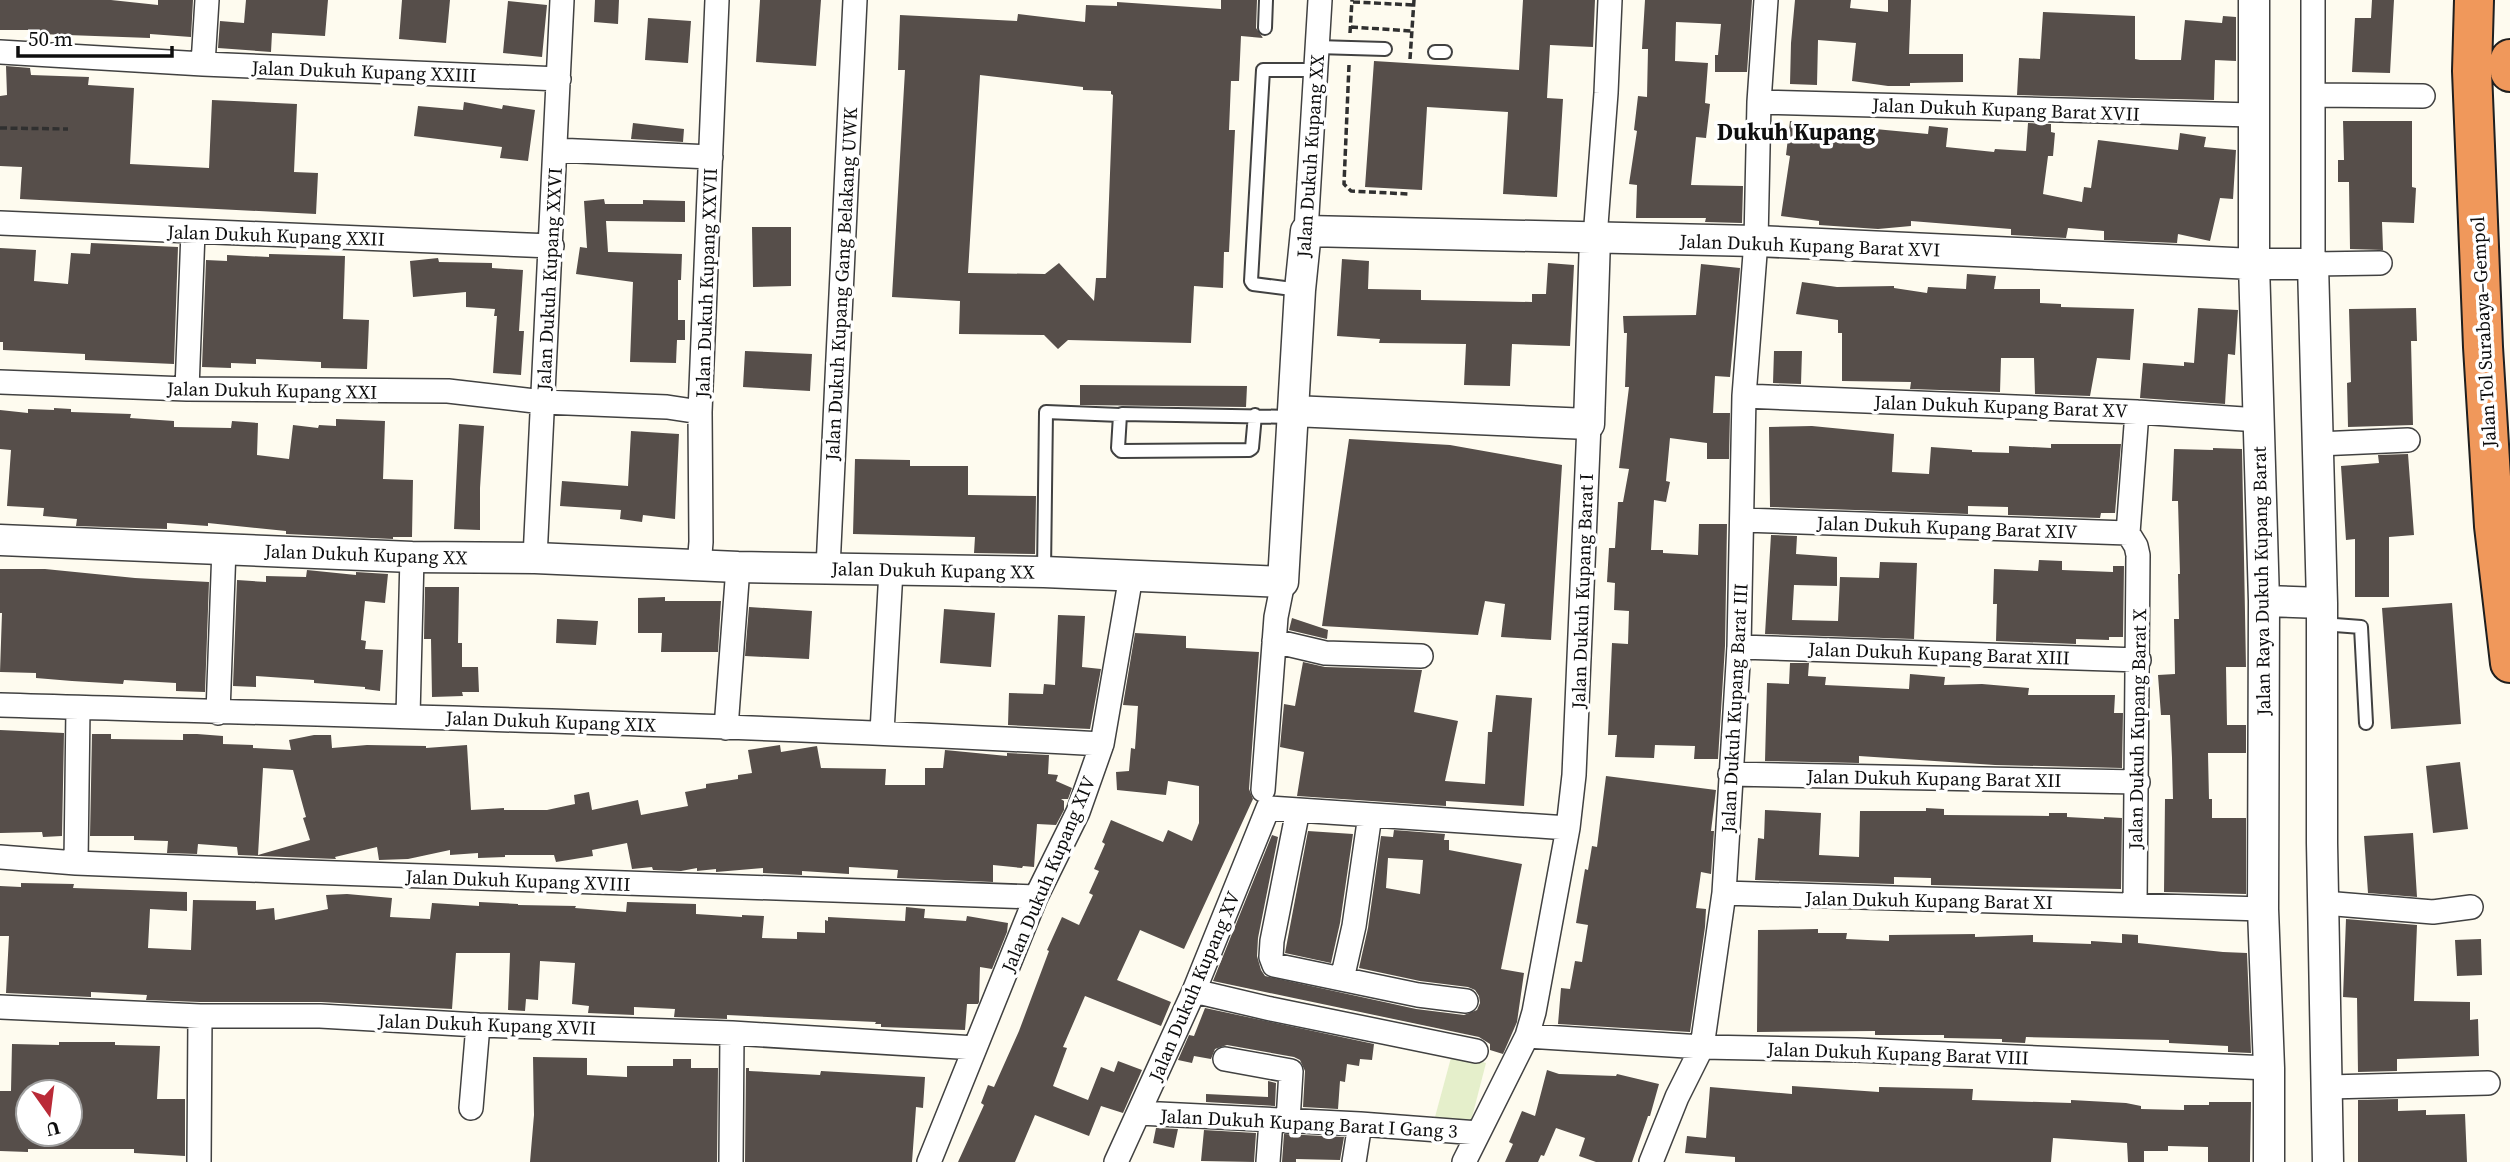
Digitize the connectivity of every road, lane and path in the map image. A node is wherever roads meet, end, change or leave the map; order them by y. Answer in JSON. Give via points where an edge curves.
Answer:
{"nodes":[{"id":1,"x":207,"y":0,"type":"edge"},
{"id":2,"x":562,"y":0,"type":"edge"},
{"id":3,"x":717,"y":0,"type":"edge"},
{"id":4,"x":855,"y":0,"type":"edge"},
{"id":5,"x":1266,"y":0,"type":"edge"},
{"id":6,"x":1320,"y":0,"type":"edge"},
{"id":7,"x":1610,"y":0,"type":"edge"},
{"id":8,"x":1766,"y":0,"type":"edge"},
{"id":9,"x":2254,"y":0,"type":"edge"},
{"id":10,"x":2313,"y":0,"type":"edge"},
{"id":11,"x":2474,"y":0,"type":"edge"},
{"id":12,"x":1352,"y":1,"type":"edge"},
{"id":13,"x":1414,"y":3,"type":"edge"},
{"id":14,"x":1265,"y":27,"type":"dead end"},
{"id":15,"x":1351,"y":27,"type":"junction"},
{"id":16,"x":1412,"y":32,"type":"junction"},
{"id":17,"x":1350,"y":47,"type":"junction"},
{"id":18,"x":1385,"y":50,"type":"dead end"},
{"id":19,"x":0,"y":52,"type":"edge"},
{"id":20,"x":1316,"y":59,"type":"junction"},
{"id":21,"x":1410,"y":59,"type":"dead end"},
{"id":22,"x":2510,"y":59,"type":"edge"},
{"id":23,"x":203,"y":64,"type":"junction"},
{"id":24,"x":2510,"y":72,"type":"edge"},
{"id":25,"x":559,"y":79,"type":"junction"},
{"id":26,"x":2314,"y":95,"type":"junction"},
{"id":27,"x":2423,"y":96,"type":"dead end"},
{"id":28,"x":1759,"y":102,"type":"junction"},
{"id":29,"x":2253,"y":115,"type":"junction"},
{"id":30,"x":0,"y":128,"type":"edge"},
{"id":31,"x":68,"y":129,"type":"dead end"},
{"id":32,"x":555,"y":150,"type":"junction"},
{"id":33,"x":711,"y":157,"type":"junction"},
{"id":34,"x":1408,"y":194,"type":"dead end"},
{"id":35,"x":0,"y":223,"type":"edge"},
{"id":36,"x":1306,"y":231,"type":"junction"},
{"id":37,"x":193,"y":232,"type":"junction"},
{"id":38,"x":1595,"y":238,"type":"junction"},
{"id":39,"x":1756,"y":241,"type":"junction"},
{"id":40,"x":552,"y":246,"type":"junction"},
{"id":41,"x":2379,"y":263,"type":"dead end"},
{"id":42,"x":2254,"y":264,"type":"junction"},
{"id":43,"x":2313,"y":264,"type":"junction"},
{"id":44,"x":1300,"y":290,"type":"junction"},
{"id":45,"x":0,"y":382,"type":"edge"},
{"id":46,"x":187,"y":389,"type":"junction"},
{"id":47,"x":1744,"y":396,"type":"junction"},
{"id":48,"x":543,"y":402,"type":"junction"},
{"id":49,"x":701,"y":411,"type":"junction"},
{"id":50,"x":2137,"y":412,"type":"junction"},
{"id":51,"x":1293,"y":414,"type":"junction"},
{"id":52,"x":1120,"y":415,"type":"junction"},
{"id":53,"x":1255,"y":415,"type":"junction"},
{"id":54,"x":2259,"y":420,"type":"junction"},
{"id":55,"x":1589,"y":424,"type":"junction"},
{"id":56,"x":2408,"y":440,"type":"dead end"},
{"id":57,"x":2318,"y":444,"type":"junction"},
{"id":58,"x":1743,"y":520,"type":"junction"},
{"id":59,"x":2128,"y":533,"type":"junction"},
{"id":60,"x":0,"y":540,"type":"edge"},
{"id":61,"x":224,"y":548,"type":"junction"},
{"id":62,"x":412,"y":557,"type":"junction"},
{"id":63,"x":535,"y":558,"type":"junction"},
{"id":64,"x":699,"y":566,"type":"junction"},
{"id":65,"x":738,"y":567,"type":"junction"},
{"id":66,"x":828,"y":568,"type":"junction"},
{"id":67,"x":891,"y":570,"type":"junction"},
{"id":68,"x":1044,"y":572,"type":"junction"},
{"id":69,"x":1131,"y":576,"type":"junction"},
{"id":70,"x":1283,"y":582,"type":"junction"},
{"id":71,"x":2264,"y":601,"type":"junction"},
{"id":72,"x":2322,"y":613,"type":"junction"},
{"id":73,"x":1274,"y":641,"type":"junction"},
{"id":74,"x":1739,"y":647,"type":"junction"},
{"id":75,"x":1421,"y":656,"type":"dead end"},
{"id":76,"x":2139,"y":660,"type":"junction"},
{"id":77,"x":2510,"y":663,"type":"edge"},
{"id":78,"x":0,"y":705,"type":"edge"},
{"id":79,"x":78,"y":708,"type":"junction"},
{"id":80,"x":218,"y":713,"type":"junction"},
{"id":81,"x":408,"y":716,"type":"junction"},
{"id":82,"x":2366,"y":723,"type":"dead end"},
{"id":83,"x":726,"y":728,"type":"junction"},
{"id":84,"x":882,"y":732,"type":"junction"},
{"id":85,"x":1102,"y":744,"type":"junction"},
{"id":86,"x":1730,"y":774,"type":"junction"},
{"id":87,"x":2138,"y":782,"type":"junction"},
{"id":88,"x":1266,"y":799,"type":"junction"},
{"id":89,"x":1298,"y":810,"type":"junction"},
{"id":90,"x":1370,"y":815,"type":"junction"},
{"id":91,"x":1567,"y":828,"type":"junction"},
{"id":92,"x":0,"y":857,"type":"edge"},
{"id":93,"x":76,"y":863,"type":"junction"},
{"id":94,"x":1724,"y":893,"type":"junction"},
{"id":95,"x":1036,"y":897,"type":"junction"},
{"id":96,"x":2324,"y":903,"type":"junction"},
{"id":97,"x":2135,"y":904,"type":"junction"},
{"id":98,"x":2471,"y":907,"type":"dead end"},
{"id":99,"x":2263,"y":909,"type":"junction"},
{"id":100,"x":1342,"y":979,"type":"junction"},
{"id":101,"x":1194,"y":991,"type":"junction"},
{"id":102,"x":1466,"y":1001,"type":"dead end"},
{"id":103,"x":0,"y":1007,"type":"edge"},
{"id":104,"x":200,"y":1016,"type":"junction"},
{"id":105,"x":478,"y":1025,"type":"junction"},
{"id":106,"x":732,"y":1033,"type":"junction"},
{"id":107,"x":1527,"y":1036,"type":"junction"},
{"id":108,"x":1702,"y":1047,"type":"junction"},
{"id":109,"x":975,"y":1048,"type":"junction"},
{"id":110,"x":1476,"y":1051,"type":"dead end"},
{"id":111,"x":1225,"y":1059,"type":"dead end"},
{"id":112,"x":2269,"y":1068,"type":"junction"},
{"id":113,"x":2488,"y":1083,"type":"dead end"},
{"id":114,"x":2328,"y":1087,"type":"junction"},
{"id":115,"x":471,"y":1108,"type":"dead end"},
{"id":116,"x":1139,"y":1113,"type":"junction"},
{"id":117,"x":1280,"y":1121,"type":"junction"},
{"id":118,"x":1360,"y":1124,"type":"junction"},
{"id":119,"x":1478,"y":1133,"type":"junction"},
{"id":120,"x":199,"y":1162,"type":"edge"},
{"id":121,"x":731,"y":1162,"type":"edge"},
{"id":122,"x":929,"y":1162,"type":"edge"},
{"id":123,"x":1116,"y":1162,"type":"edge"},
{"id":124,"x":1269,"y":1162,"type":"edge"},
{"id":125,"x":1354,"y":1162,"type":"edge"},
{"id":126,"x":1464,"y":1162,"type":"edge"},
{"id":127,"x":1651,"y":1162,"type":"edge"},
{"id":128,"x":2269,"y":1162,"type":"edge"},
{"id":129,"x":2328,"y":1162,"type":"edge"}],
"edges":[{"from":1,"to":23,"type":"street"},
{"from":2,"to":25,"type":"street","name":"Jalan Dukuh Kupang XXVI"},
{"from":3,"to":33,"type":"street","name":"Jalan Dukuh Kupang XXVII"},
{"from":4,"to":66,"type":"street","name":"Jalan Dukuh Kupang Gang Belakang UWK"},
{"from":5,"to":14,"type":"lane"},
{"from":6,"to":20,"type":"street","name":"Jalan Dukuh Kupang XX"},
{"from":7,"to":38,"type":"street","name":"Jalan Dukuh Kupang Barat I"},
{"from":8,"to":28,"type":"street","name":"Jalan Dukuh Kupang Barat III"},
{"from":9,"to":29,"type":"street","name":"Jalan Raya Dukuh Kupang Barat"},
{"from":10,"to":26,"type":"street"},
{"from":11,"to":77,"type":"highway","name":"Jalan Tol Surabaya–Gempol","via":[[2472,71],[2483,347],[2494,526]]},
{"from":12,"to":13,"type":"path"},
{"from":12,"to":15,"type":"path"},
{"from":13,"to":16,"type":"path"},
{"from":15,"to":16,"type":"path"},
{"from":15,"to":17,"type":"path"},
{"from":16,"to":21,"type":"path"},
{"from":17,"to":18,"type":"lane"},
{"from":17,"to":20,"type":"lane"},
{"from":17,"to":34,"type":"path","via":[[1344,184],[1351,191]]},
{"from":19,"to":23,"type":"street","name":"Jalan Dukuh Kupang XXIII"},
{"from":20,"to":36,"type":"street","name":"Jalan Dukuh Kupang XX"},
{"from":20,"to":44,"type":"lane","via":[[1263,70],[1251,281]]},
{"from":22,"to":24,"type":"highway"},
{"from":23,"to":25,"type":"street","name":"Jalan Dukuh Kupang XXIII"},
{"from":25,"to":32,"type":"street","name":"Jalan Dukuh Kupang XXVI"},
{"from":26,"to":27,"type":"street"},
{"from":26,"to":43,"type":"street"},
{"from":28,"to":29,"type":"street","name":"Jalan Dukuh Kupang Barat XVII"},
{"from":28,"to":39,"type":"street","name":"Jalan Dukuh Kupang Barat III"},
{"from":29,"to":42,"type":"street","name":"Jalan Raya Dukuh Kupang Barat"},
{"from":30,"to":31,"type":"path"},
{"from":32,"to":33,"type":"street"},
{"from":32,"to":40,"type":"street","name":"Jalan Dukuh Kupang XXVI"},
{"from":33,"to":49,"type":"street","name":"Jalan Dukuh Kupang XXVII"},
{"from":35,"to":37,"type":"street","name":"Jalan Dukuh Kupang XXII"},
{"from":36,"to":38,"type":"street","name":"Jalan Dukuh Kupang Barat XVI"},
{"from":36,"to":44,"type":"street","name":"Jalan Dukuh Kupang XX"},
{"from":37,"to":40,"type":"street","name":"Jalan Dukuh Kupang XXII"},
{"from":37,"to":46,"type":"street"},
{"from":38,"to":39,"type":"street","name":"Jalan Dukuh Kupang Barat XVI"},
{"from":38,"to":55,"type":"street","name":"Jalan Dukuh Kupang Barat I"},
{"from":39,"to":42,"type":"street","name":"Jalan Dukuh Kupang Barat XVI"},
{"from":39,"to":47,"type":"street","name":"Jalan Dukuh Kupang Barat III"},
{"from":40,"to":48,"type":"street","name":"Jalan Dukuh Kupang XXVI"},
{"from":41,"to":43,"type":"street"},
{"from":42,"to":43,"type":"street","name":"Jalan Dukuh Kupang Barat XVI"},
{"from":42,"to":54,"type":"street","name":"Jalan Raya Dukuh Kupang Barat"},
{"from":43,"to":57,"type":"street"},
{"from":44,"to":51,"type":"street","name":"Jalan Dukuh Kupang XX"},
{"from":45,"to":46,"type":"street","name":"Jalan Dukuh Kupang XXI"},
{"from":46,"to":48,"type":"street","name":"Jalan Dukuh Kupang XXI","via":[[448,391]]},
{"from":47,"to":50,"type":"street","name":"Jalan Dukuh Kupang Barat XV"},
{"from":47,"to":58,"type":"street","name":"Jalan Dukuh Kupang Barat III"},
{"from":48,"to":49,"type":"street","name":"Jalan Dukuh Kupang XXI"},
{"from":48,"to":63,"type":"street","name":"Jalan Dukuh Kupang XXVI"},
{"from":49,"to":64,"type":"street","name":"Jalan Dukuh Kupang XXVII"},
{"from":50,"to":54,"type":"street","name":"Jalan Dukuh Kupang Barat XV"},
{"from":50,"to":59,"type":"street"},
{"from":51,"to":53,"type":"lane"},
{"from":51,"to":55,"type":"street"},
{"from":51,"to":70,"type":"street","name":"Jalan Dukuh Kupang XX"},
{"from":52,"to":53,"type":"lane"},
{"from":52,"to":53,"type":"lane","via":[[1121,451],[1249,450]]},
{"from":52,"to":68,"type":"lane","via":[[1046,412]]},
{"from":54,"to":71,"type":"street","name":"Jalan Raya Dukuh Kupang Barat"},
{"from":55,"to":91,"type":"street","name":"Jalan Dukuh Kupang Barat I","via":[[1574,775]]},
{"from":56,"to":57,"type":"street"},
{"from":57,"to":72,"type":"street"},
{"from":58,"to":59,"type":"street","name":"Jalan Dukuh Kupang Barat XIV"},
{"from":58,"to":74,"type":"street","name":"Jalan Dukuh Kupang Barat III"},
{"from":59,"to":76,"type":"street","name":"Jalan Dukuh Kupang Barat X","via":[[2138,555]]},
{"from":60,"to":61,"type":"street","name":"Jalan Dukuh Kupang XX"},
{"from":61,"to":62,"type":"street","name":"Jalan Dukuh Kupang XX"},
{"from":61,"to":80,"type":"street"},
{"from":62,"to":63,"type":"street","name":"Jalan Dukuh Kupang XX"},
{"from":62,"to":81,"type":"street"},
{"from":63,"to":64,"type":"street","name":"Jalan Dukuh Kupang XX"},
{"from":64,"to":65,"type":"street","name":"Jalan Dukuh Kupang XX"},
{"from":65,"to":66,"type":"street","name":"Jalan Dukuh Kupang XX"},
{"from":65,"to":83,"type":"street"},
{"from":66,"to":67,"type":"street","name":"Jalan Dukuh Kupang XX"},
{"from":67,"to":68,"type":"street","name":"Jalan Dukuh Kupang XX"},
{"from":67,"to":84,"type":"street"},
{"from":68,"to":69,"type":"street","name":"Jalan Dukuh Kupang XX"},
{"from":69,"to":70,"type":"street","name":"Jalan Dukuh Kupang XX"},
{"from":69,"to":85,"type":"street","name":"Jalan Dukuh Kupang XIV"},
{"from":70,"to":73,"type":"street","name":"Jalan Dukuh Kupang XV"},
{"from":71,"to":72,"type":"street"},
{"from":71,"to":99,"type":"street","name":"Jalan Raya Dukuh Kupang Barat"},
{"from":72,"to":82,"type":"lane","via":[[2361,627]]},
{"from":72,"to":96,"type":"street"},
{"from":73,"to":75,"type":"street","via":[[1325,653]]},
{"from":73,"to":88,"type":"street","name":"Jalan Dukuh Kupang XV"},
{"from":74,"to":76,"type":"street","name":"Jalan Dukuh Kupang Barat XIII"},
{"from":74,"to":86,"type":"street","name":"Jalan Dukuh Kupang Barat III"},
{"from":76,"to":87,"type":"street","name":"Jalan Dukuh Kupang Barat X"},
{"from":78,"to":79,"type":"street","name":"Jalan Dukuh Kupang XIX"},
{"from":79,"to":80,"type":"street","name":"Jalan Dukuh Kupang XIX"},
{"from":79,"to":93,"type":"street"},
{"from":80,"to":81,"type":"street","name":"Jalan Dukuh Kupang XIX"},
{"from":81,"to":83,"type":"street","name":"Jalan Dukuh Kupang XIX"},
{"from":83,"to":84,"type":"street","name":"Jalan Dukuh Kupang XIX"},
{"from":84,"to":85,"type":"street","name":"Jalan Dukuh Kupang XIX"},
{"from":85,"to":95,"type":"street","name":"Jalan Dukuh Kupang XIV","via":[[1078,812]]},
{"from":86,"to":87,"type":"street","name":"Jalan Dukuh Kupang Barat XII"},
{"from":86,"to":94,"type":"street","name":"Jalan Dukuh Kupang Barat III"},
{"from":87,"to":97,"type":"street","name":"Jalan Dukuh Kupang Barat X"},
{"from":88,"to":89,"type":"street"},
{"from":88,"to":101,"type":"street","name":"Jalan Dukuh Kupang XV"},
{"from":89,"to":90,"type":"street"},
{"from":89,"to":100,"type":"street","via":[[1272,940],[1272,962]]},
{"from":90,"to":91,"type":"street"},
{"from":90,"to":100,"type":"street"},
{"from":91,"to":107,"type":"street","name":"Jalan Dukuh Kupang Barat I"},
{"from":92,"to":93,"type":"street","name":"Jalan Dukuh Kupang XVIII"},
{"from":93,"to":95,"type":"street","name":"Jalan Dukuh Kupang XVIII"},
{"from":94,"to":97,"type":"street","name":"Jalan Dukuh Kupang Barat XI"},
{"from":94,"to":108,"type":"street","name":"Jalan Dukuh Kupang Barat III"},
{"from":95,"to":109,"type":"street","name":"Jalan Dukuh Kupang XIV"},
{"from":96,"to":98,"type":"street","via":[[2433,912]]},
{"from":96,"to":114,"type":"street"},
{"from":97,"to":99,"type":"street","name":"Jalan Dukuh Kupang Barat XI"},
{"from":99,"to":112,"type":"street","name":"Jalan Raya Dukuh Kupang Barat"},
{"from":100,"to":102,"type":"street"},
{"from":101,"to":110,"type":"street"},
{"from":101,"to":116,"type":"street","name":"Jalan Dukuh Kupang XV"},
{"from":103,"to":104,"type":"street","name":"Jalan Dukuh Kupang XVII"},
{"from":104,"to":105,"type":"street","name":"Jalan Dukuh Kupang XVII","via":[[320,1016]]},
{"from":104,"to":120,"type":"street"},
{"from":105,"to":106,"type":"street","name":"Jalan Dukuh Kupang XVII"},
{"from":105,"to":115,"type":"street"},
{"from":106,"to":109,"type":"street","name":"Jalan Dukuh Kupang XVII"},
{"from":106,"to":121,"type":"street"},
{"from":107,"to":108,"type":"street","name":"Jalan Dukuh Kupang Barat VIII"},
{"from":107,"to":119,"type":"street","name":"Jalan Dukuh Kupang Barat I"},
{"from":108,"to":112,"type":"street","name":"Jalan Dukuh Kupang Barat VIII"},
{"from":108,"to":127,"type":"street","name":"Jalan Dukuh Kupang Barat III"},
{"from":109,"to":122,"type":"street","name":"Jalan Dukuh Kupang XIV"},
{"from":111,"to":117,"type":"street","via":[[1290,1071]]},
{"from":112,"to":128,"type":"street","name":"Jalan Raya Dukuh Kupang Barat"},
{"from":113,"to":114,"type":"street"},
{"from":114,"to":129,"type":"street"},
{"from":116,"to":117,"type":"street","name":"Jalan Dukuh Kupang Barat I Gang 3"},
{"from":116,"to":123,"type":"street","name":"Jalan Dukuh Kupang XV"},
{"from":117,"to":118,"type":"street","name":"Jalan Dukuh Kupang Barat I Gang 3"},
{"from":117,"to":124,"type":"street"},
{"from":118,"to":119,"type":"street","name":"Jalan Dukuh Kupang Barat I Gang 3"},
{"from":118,"to":125,"type":"street"},
{"from":119,"to":126,"type":"street","name":"Jalan Dukuh Kupang Barat I"}]}
